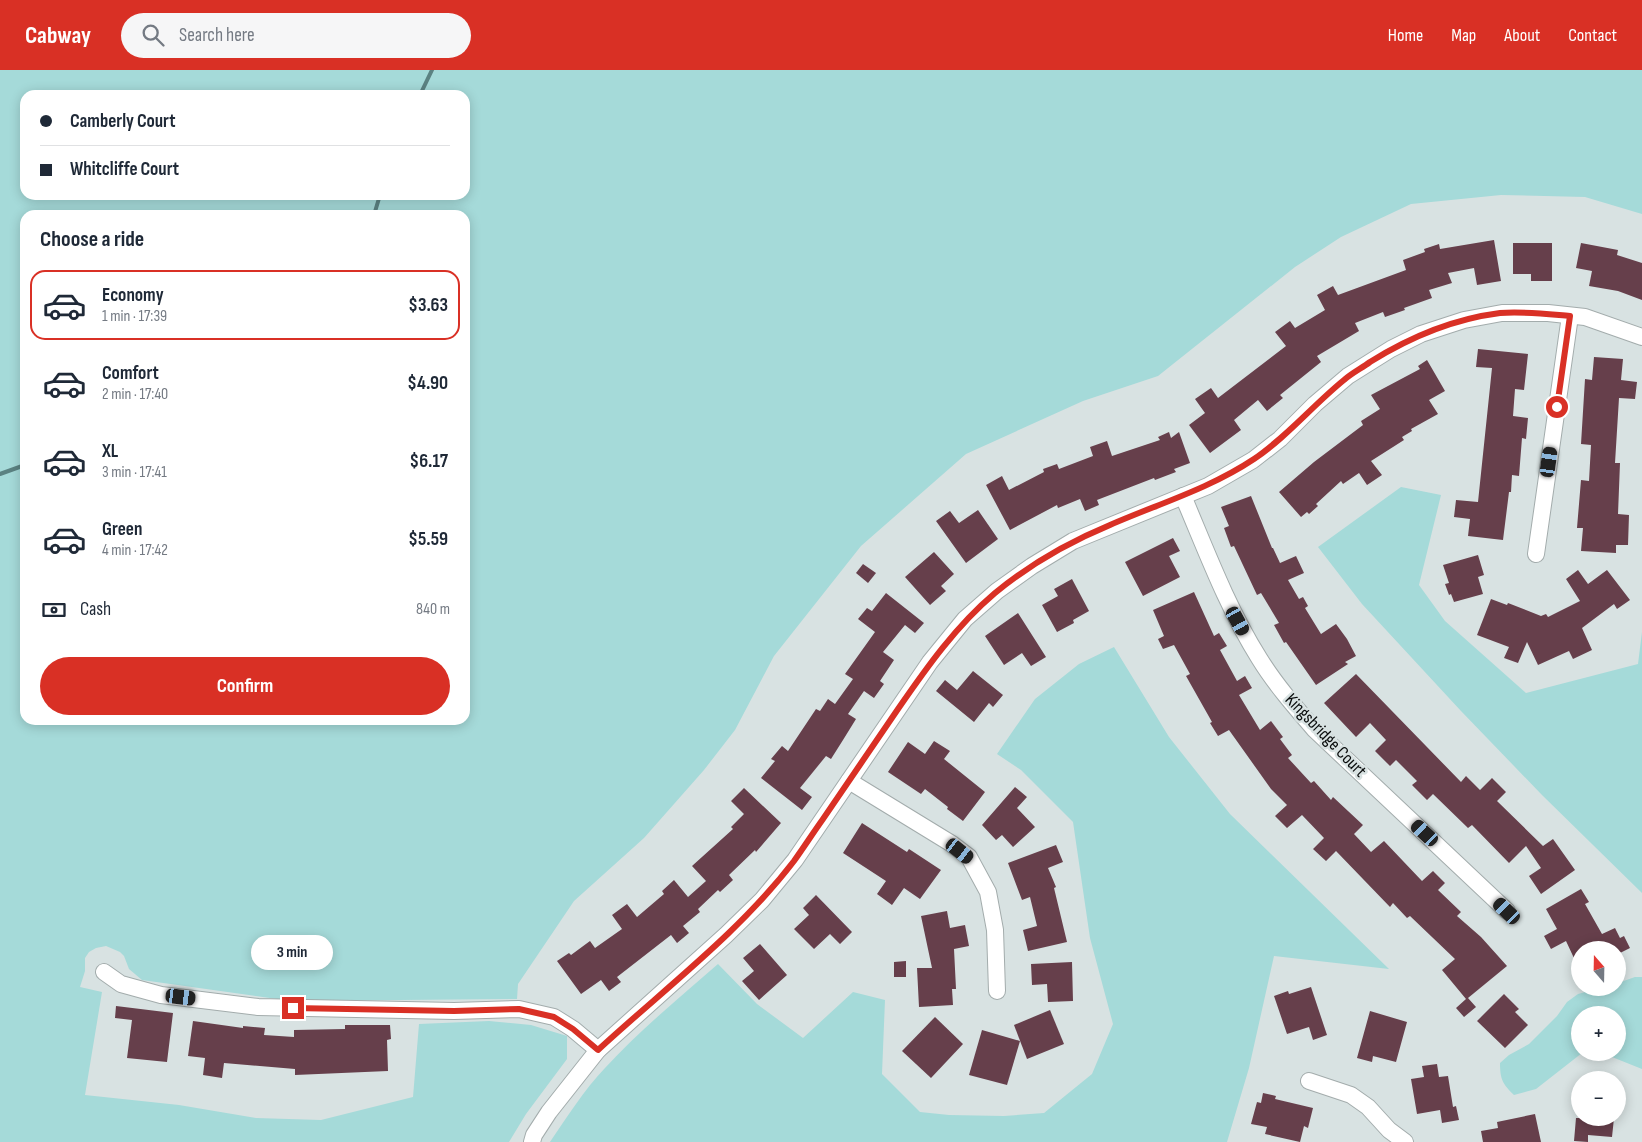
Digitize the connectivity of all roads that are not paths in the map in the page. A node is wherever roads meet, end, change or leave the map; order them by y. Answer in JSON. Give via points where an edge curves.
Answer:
{"nodes":[{"id":1,"x":1570,"y":316,"type":"junction"},
{"id":2,"x":1642,"y":337,"type":"edge"},
{"id":3,"x":1183,"y":496,"type":"junction"},
{"id":4,"x":1536,"y":554,"type":"dead end"},
{"id":5,"x":849,"y":781,"type":"junction"},
{"id":6,"x":1507,"y":911,"type":"dead end"},
{"id":7,"x":104,"y":972,"type":"dead end"},
{"id":8,"x":997,"y":991,"type":"dead end"},
{"id":9,"x":598,"y":1050,"type":"junction"},
{"id":10,"x":1309,"y":1081,"type":"dead end"},
{"id":11,"x":532,"y":1142,"type":"edge"},
{"id":12,"x":1405,"y":1142,"type":"edge"}],
"edges":[{"from":1,"to":2,"type":"street","via":[[1584,317]]},
{"from":1,"to":3,"type":"street","via":[[1502,313],[1464,320],[1421,334],[1348,376],[1253,460],[1208,486]]},
{"from":1,"to":4,"type":"street"},
{"from":3,"to":5,"type":"street","via":[[1073,541],[997,591],[965,619],[930,662]]},
{"from":3,"to":6,"type":"street","name":"Kingsbridge Court","via":[[1238,621],[1258,657],[1295,707],[1315,730]]},
{"from":5,"to":8,"type":"street","via":[[969,857],[988,892],[995,930]]},
{"from":5,"to":9,"type":"street","via":[[762,900]]},
{"from":7,"to":9,"type":"street","via":[[121,984],[161,995],[258,1007],[519,1009],[554,1017]]},
{"from":9,"to":11,"type":"street","via":[[549,1112]]},
{"from":10,"to":12,"type":"street","via":[[1351,1095]]}]}
